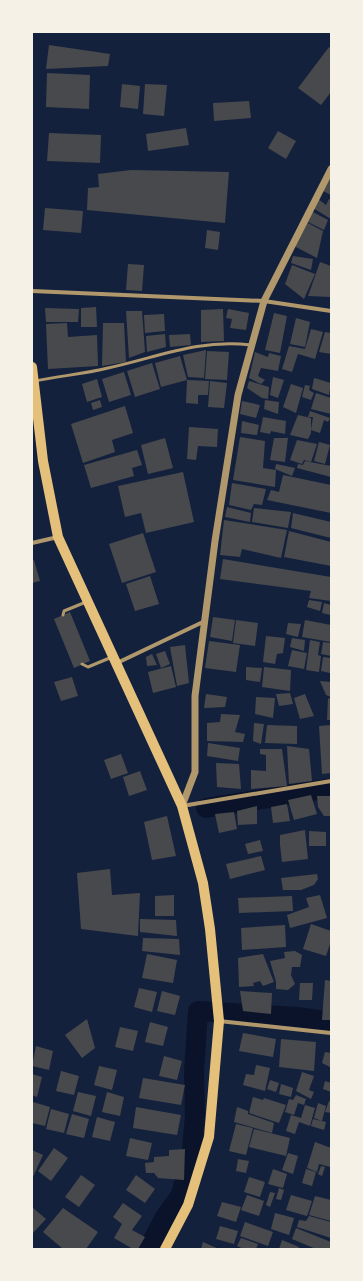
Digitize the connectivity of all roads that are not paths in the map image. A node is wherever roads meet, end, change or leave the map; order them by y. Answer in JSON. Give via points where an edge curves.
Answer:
{"nodes":[{"id":1,"x":331,"y":169,"type":"edge"},
{"id":2,"x":32,"y":291,"type":"edge"},
{"id":3,"x":264,"y":301,"type":"junction"},
{"id":4,"x":331,"y":311,"type":"edge"},
{"id":5,"x":252,"y":345,"type":"junction"},
{"id":6,"x":32,"y":367,"type":"edge"},
{"id":7,"x":34,"y":382,"type":"junction"},
{"id":8,"x":58,"y":537,"type":"junction"},
{"id":9,"x":32,"y":543,"type":"edge"},
{"id":10,"x":89,"y":601,"type":"junction"},
{"id":11,"x":63,"y":615,"type":"dead end"},
{"id":12,"x":205,"y":621,"type":"junction"},
{"id":13,"x":115,"y":660,"type":"junction"},
{"id":14,"x":82,"y":664,"type":"dead end"},
{"id":15,"x":331,"y":781,"type":"edge"},
{"id":16,"x":182,"y":806,"type":"junction"},
{"id":17,"x":219,"y":1021,"type":"junction"},
{"id":18,"x":331,"y":1033,"type":"edge"},
{"id":19,"x":165,"y":1249,"type":"edge"}],
"edges":[{"from":1,"to":3,"type":"street"},
{"from":2,"to":3,"type":"street"},
{"from":3,"to":4,"type":"street"},
{"from":3,"to":5,"type":"street"},
{"from":5,"to":7,"type":"lane","via":[[200,344],[107,368]]},
{"from":5,"to":12,"type":"street","via":[[238,395]]},
{"from":6,"to":7,"type":"main road"},
{"from":7,"to":8,"type":"main road","via":[[42,462]]},
{"from":8,"to":9,"type":"street"},
{"from":8,"to":10,"type":"main road"},
{"from":10,"to":11,"type":"lane","via":[[64,611]]},
{"from":10,"to":13,"type":"main road"},
{"from":12,"to":13,"type":"street"},
{"from":12,"to":16,"type":"street","via":[[195,696],[195,772]]},
{"from":13,"to":14,"type":"lane","via":[[88,667]]},
{"from":13,"to":16,"type":"main road"},
{"from":15,"to":16,"type":"street"},
{"from":16,"to":17,"type":"main road","via":[[203,883]]},
{"from":17,"to":18,"type":"street"},
{"from":17,"to":19,"type":"main road","via":[[209,1137],[188,1205]]}]}
